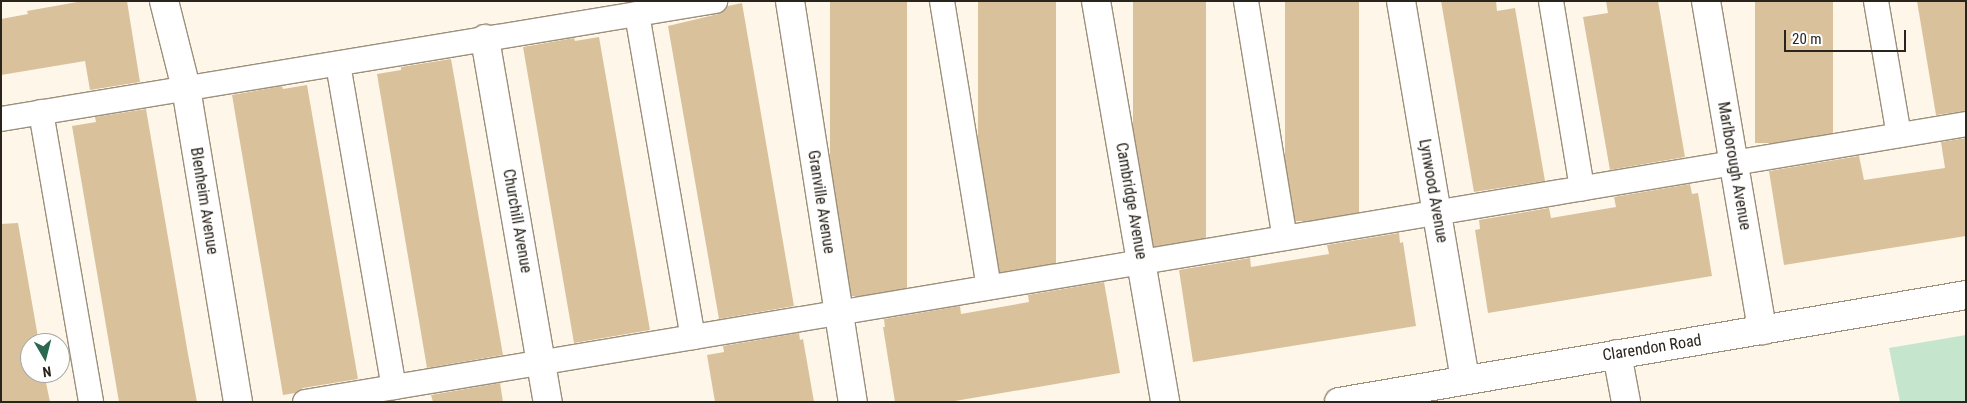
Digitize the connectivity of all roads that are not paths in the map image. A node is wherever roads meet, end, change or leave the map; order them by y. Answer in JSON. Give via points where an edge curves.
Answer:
{"nodes":[{"id":1,"x":164,"y":1,"type":"edge"},
{"id":2,"x":715,"y":1,"type":"edge"},
{"id":3,"x":790,"y":1,"type":"edge"},
{"id":4,"x":942,"y":1,"type":"edge"},
{"id":5,"x":1096,"y":1,"type":"edge"},
{"id":6,"x":1246,"y":1,"type":"edge"},
{"id":7,"x":1401,"y":1,"type":"edge"},
{"id":8,"x":1551,"y":1,"type":"edge"},
{"id":9,"x":1706,"y":1,"type":"edge"},
{"id":10,"x":1876,"y":1,"type":"edge"},
{"id":11,"x":637,"y":14,"type":"junction"},
{"id":12,"x":485,"y":40,"type":"junction"},
{"id":13,"x":338,"y":64,"type":"junction"},
{"id":14,"x":186,"y":88,"type":"junction"},
{"id":15,"x":42,"y":112,"type":"junction"},
{"id":16,"x":1,"y":119,"type":"edge"},
{"id":17,"x":1966,"y":124,"type":"edge"},
{"id":18,"x":1899,"y":135,"type":"junction"},
{"id":19,"x":1733,"y":162,"type":"junction"},
{"id":20,"x":1582,"y":188,"type":"junction"},
{"id":21,"x":1436,"y":212,"type":"junction"},
{"id":22,"x":1285,"y":238,"type":"junction"},
{"id":23,"x":1141,"y":262,"type":"junction"},
{"id":24,"x":989,"y":288,"type":"junction"},
{"id":25,"x":1966,"y":296,"type":"edge"},
{"id":26,"x":839,"y":313,"type":"junction"},
{"id":27,"x":1762,"y":330,"type":"junction"},
{"id":28,"x":693,"y":337,"type":"junction"},
{"id":29,"x":1617,"y":354,"type":"junction"},
{"id":30,"x":541,"y":362,"type":"junction"},
{"id":31,"x":1466,"y":380,"type":"junction"},
{"id":32,"x":394,"y":387,"type":"junction"},
{"id":33,"x":91,"y":402,"type":"edge"},
{"id":34,"x":238,"y":402,"type":"edge"},
{"id":35,"x":305,"y":402,"type":"edge"},
{"id":36,"x":548,"y":402,"type":"edge"},
{"id":37,"x":853,"y":402,"type":"edge"},
{"id":38,"x":1165,"y":402,"type":"edge"},
{"id":39,"x":1338,"y":402,"type":"edge"},
{"id":40,"x":1626,"y":402,"type":"edge"}],
"edges":[{"from":1,"to":14,"type":"street","name":"Blenheim Avenue"},
{"from":2,"to":11,"type":"lane"},
{"from":3,"to":26,"type":"street","name":"Granville Avenue"},
{"from":4,"to":24,"type":"lane"},
{"from":5,"to":23,"type":"street","name":"Cambridge Avenue"},
{"from":6,"to":22,"type":"lane"},
{"from":7,"to":21,"type":"street","name":"Lynwood Avenue"},
{"from":8,"to":20,"type":"lane"},
{"from":9,"to":19,"type":"street","name":"Marlborough Avenue"},
{"from":10,"to":18,"type":"lane"},
{"from":11,"to":12,"type":"lane"},
{"from":11,"to":28,"type":"lane"},
{"from":12,"to":13,"type":"lane"},
{"from":12,"to":30,"type":"street","name":"Churchill Avenue"},
{"from":13,"to":14,"type":"lane"},
{"from":13,"to":32,"type":"lane"},
{"from":14,"to":15,"type":"lane"},
{"from":14,"to":34,"type":"street","name":"Blenheim Avenue"},
{"from":15,"to":16,"type":"lane"},
{"from":15,"to":33,"type":"lane"},
{"from":17,"to":18,"type":"lane"},
{"from":18,"to":19,"type":"lane"},
{"from":19,"to":20,"type":"lane"},
{"from":19,"to":27,"type":"street","name":"Marlborough Avenue"},
{"from":20,"to":21,"type":"lane"},
{"from":21,"to":22,"type":"lane"},
{"from":21,"to":31,"type":"street","name":"Lynwood Avenue"},
{"from":22,"to":23,"type":"lane"},
{"from":23,"to":24,"type":"lane"},
{"from":23,"to":38,"type":"street","name":"Cambridge Avenue"},
{"from":24,"to":26,"type":"lane"},
{"from":25,"to":27,"type":"street","name":"Clarendon Road"},
{"from":26,"to":28,"type":"lane"},
{"from":26,"to":37,"type":"street","name":"Granville Avenue"},
{"from":27,"to":29,"type":"street","name":"Clarendon Road"},
{"from":28,"to":30,"type":"lane"},
{"from":29,"to":31,"type":"street","name":"Clarendon Road"},
{"from":29,"to":40,"type":"street"},
{"from":30,"to":32,"type":"lane"},
{"from":30,"to":36,"type":"street","name":"Churchill Avenue"},
{"from":31,"to":39,"type":"street","name":"Clarendon Road"},
{"from":32,"to":35,"type":"lane"}]}
